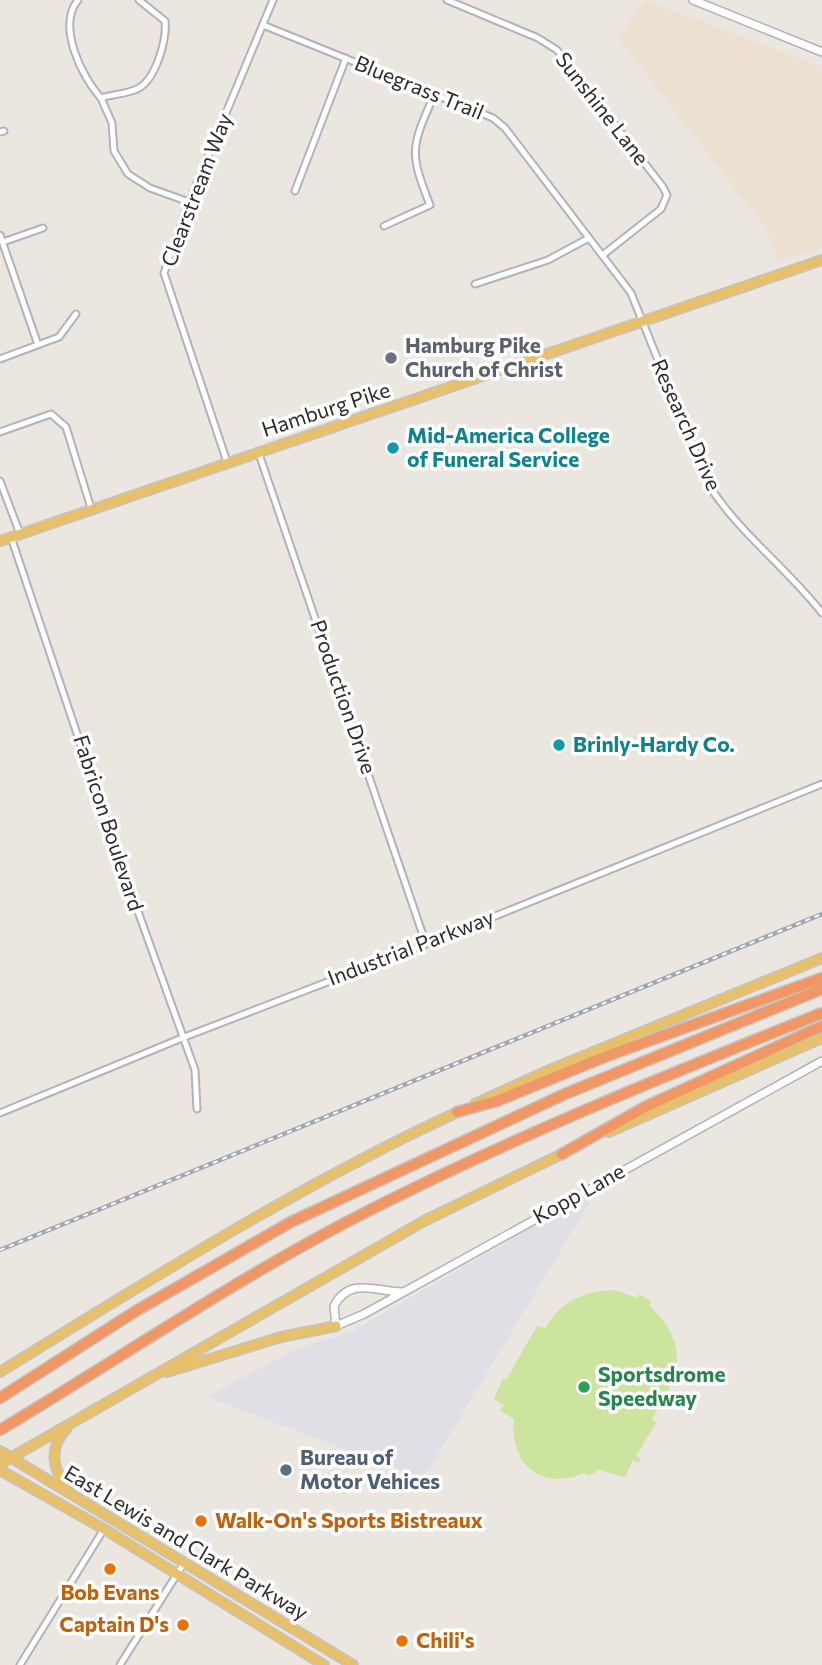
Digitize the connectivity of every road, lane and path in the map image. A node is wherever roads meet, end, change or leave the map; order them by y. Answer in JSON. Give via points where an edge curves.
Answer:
{"nodes":[{"id":1,"x":78,"y":0,"type":"edge"},
{"id":2,"x":139,"y":0,"type":"edge"},
{"id":3,"x":273,"y":0,"type":"edge"},
{"id":4,"x":447,"y":0,"type":"edge"},
{"id":5,"x":693,"y":0,"type":"edge"},
{"id":6,"x":263,"y":25,"type":"junction"},
{"id":7,"x":822,"y":52,"type":"edge"},
{"id":8,"x":346,"y":58,"type":"junction"},
{"id":9,"x":435,"y":93,"type":"junction"},
{"id":10,"x":101,"y":98,"type":"junction"},
{"id":11,"x":295,"y":191,"type":"dead end"},
{"id":12,"x":189,"y":202,"type":"junction"},
{"id":13,"x":384,"y":226,"type":"dead end"},
{"id":14,"x":43,"y":228,"type":"dead end"},
{"id":15,"x":0,"y":235,"type":"edge"},
{"id":16,"x":589,"y":238,"type":"junction"},
{"id":17,"x":3,"y":242,"type":"junction"},
{"id":18,"x":604,"y":254,"type":"junction"},
{"id":19,"x":822,"y":260,"type":"edge"},
{"id":20,"x":475,"y":284,"type":"dead end"},
{"id":21,"x":76,"y":314,"type":"dead end"},
{"id":22,"x":643,"y":324,"type":"junction"},
{"id":23,"x":38,"y":345,"type":"junction"},
{"id":24,"x":0,"y":359,"type":"edge"},
{"id":25,"x":0,"y":432,"type":"edge"},
{"id":26,"x":257,"y":451,"type":"junction"},
{"id":27,"x":227,"y":462,"type":"junction"},
{"id":28,"x":0,"y":481,"type":"edge"},
{"id":29,"x":91,"y":508,"type":"junction"},
{"id":30,"x":16,"y":535,"type":"junction"},
{"id":31,"x":0,"y":541,"type":"edge"},
{"id":32,"x":822,"y":613,"type":"edge"},
{"id":33,"x":822,"y":783,"type":"edge"},
{"id":34,"x":426,"y":944,"type":"junction"},
{"id":35,"x":822,"y":958,"type":"edge"},
{"id":36,"x":822,"y":978,"type":"edge"},
{"id":37,"x":822,"y":989,"type":"edge"},
{"id":38,"x":822,"y":1013,"type":"edge"},
{"id":39,"x":822,"y":1026,"type":"edge"},
{"id":40,"x":182,"y":1038,"type":"junction"},
{"id":41,"x":822,"y":1038,"type":"edge"},
{"id":42,"x":822,"y":1061,"type":"edge"},
{"id":43,"x":197,"y":1109,"type":"dead end"},
{"id":44,"x":457,"y":1112,"type":"junction"},
{"id":45,"x":0,"y":1113,"type":"edge"},
{"id":46,"x":562,"y":1154,"type":"junction"},
{"id":47,"x":403,"y":1292,"type":"junction"},
{"id":48,"x":336,"y":1326,"type":"junction"},
{"id":49,"x":0,"y":1372,"type":"edge"},
{"id":50,"x":149,"y":1378,"type":"junction"},
{"id":51,"x":0,"y":1398,"type":"edge"},
{"id":52,"x":71,"y":1424,"type":"junction"},
{"id":53,"x":4,"y":1428,"type":"edge"},
{"id":54,"x":0,"y":1451,"type":"edge"},
{"id":55,"x":10,"y":1458,"type":"junction"},
{"id":56,"x":0,"y":1464,"type":"edge"},
{"id":57,"x":0,"y":1470,"type":"edge"},
{"id":58,"x":74,"y":1496,"type":"junction"},
{"id":59,"x":104,"y":1529,"type":"junction"},
{"id":60,"x":184,"y":1563,"type":"junction"},
{"id":61,"x":177,"y":1573,"type":"junction"},
{"id":62,"x":20,"y":1665,"type":"edge"},
{"id":63,"x":120,"y":1665,"type":"edge"},
{"id":64,"x":324,"y":1665,"type":"edge"},
{"id":65,"x":354,"y":1665,"type":"edge"}],
"edges":[{"from":1,"to":10,"type":"street","via":[[69,26],[85,76]]},
{"from":2,"to":10,"type":"street","via":[[165,21],[159,54],[146,83],[137,90]]},
{"from":3,"to":6,"type":"street","name":"Clearstream Way"},
{"from":4,"to":18,"type":"street","name":"Sunshine Lane","via":[[557,50],[663,187],[667,195],[661,209]]},
{"from":5,"to":7,"type":"street"},
{"from":6,"to":8,"type":"street","name":"Bluegrass Trail"},
{"from":6,"to":12,"type":"street","name":"Clearstream Way"},
{"from":8,"to":9,"type":"street","name":"Bluegrass Trail"},
{"from":8,"to":11,"type":"street"},
{"from":9,"to":13,"type":"street","via":[[420,129],[414,166],[430,205]]},
{"from":9,"to":16,"type":"street","name":"Bluegrass Trail","via":[[493,118],[505,128]]},
{"from":10,"to":12,"type":"street","via":[[112,123],[114,151],[128,174],[150,188]]},
{"from":12,"to":27,"type":"street","name":"Clearstream Way","via":[[164,273]]},
{"from":14,"to":17,"type":"street"},
{"from":15,"to":17,"type":"street"},
{"from":16,"to":18,"type":"street","name":"Bluegrass Trail"},
{"from":16,"to":20,"type":"street","via":[[548,260]]},
{"from":17,"to":23,"type":"street"},
{"from":18,"to":22,"type":"street","name":"Bluegrass Trail","via":[[631,293]]},
{"from":19,"to":22,"type":"main road","name":"Hamburg Pike"},
{"from":21,"to":23,"type":"street","via":[[58,337]]},
{"from":22,"to":26,"type":"main road","name":"Hamburg Pike"},
{"from":22,"to":32,"type":"street","name":"Research Drive","via":[[708,484],[734,519],[797,581]]},
{"from":23,"to":24,"type":"street"},
{"from":25,"to":29,"type":"street","via":[[51,414],[66,427]]},
{"from":26,"to":27,"type":"main road","name":"Hamburg Pike"},
{"from":26,"to":34,"type":"street","name":"Production Drive"},
{"from":27,"to":29,"type":"main road","name":"Hamburg Pike"},
{"from":28,"to":30,"type":"street","name":"Fabricon Boulevard"},
{"from":29,"to":30,"type":"main road","name":"Hamburg Pike"},
{"from":30,"to":31,"type":"main road","name":"Hamburg Pike"},
{"from":30,"to":40,"type":"street","name":"Fabricon Boulevard"},
{"from":33,"to":34,"type":"street","name":"Industrial Parkway"},
{"from":34,"to":40,"type":"street","name":"Industrial Parkway"},
{"from":35,"to":44,"type":"main road"},
{"from":36,"to":44,"type":"highway"},
{"from":37,"to":51,"type":"highway","via":[[565,1094],[292,1222],[136,1311]]},
{"from":38,"to":53,"type":"highway","via":[[498,1147],[370,1210],[209,1298]]},
{"from":39,"to":46,"type":"highway","via":[[645,1107]]},
{"from":40,"to":43,"type":"street","name":"Fabricon Boulevard","via":[[195,1070]]},
{"from":40,"to":45,"type":"street","name":"Industrial Parkway"},
{"from":41,"to":46,"type":"main road"},
{"from":42,"to":47,"type":"street","name":"Kopp Lane"},
{"from":44,"to":49,"type":"main road","via":[[384,1146],[223,1234]]},
{"from":46,"to":50,"type":"main road","via":[[424,1221]]},
{"from":47,"to":48,"type":"street","name":"Kopp Lane"},
{"from":47,"to":48,"type":"street","via":[[362,1286],[347,1289],[334,1306]]},
{"from":48,"to":50,"type":"main road","via":[[281,1337]]},
{"from":50,"to":52,"type":"main road"},
{"from":52,"to":55,"type":"main road"},
{"from":52,"to":58,"type":"main road","via":[[56,1443],[54,1454],[58,1475]]},
{"from":54,"to":55,"type":"main road","name":"East Lewis and Clark Parkway"},
{"from":55,"to":56,"type":"main road"},
{"from":55,"to":58,"type":"main road","name":"East Lewis and Clark Parkway"},
{"from":57,"to":59,"type":"main road","name":"East Lewis and Clark Parkway"},
{"from":58,"to":60,"type":"main road","name":"East Lewis and Clark Parkway"},
{"from":59,"to":61,"type":"main road","name":"East Lewis and Clark Parkway"},
{"from":59,"to":62,"type":"street"},
{"from":60,"to":61,"type":"street"},
{"from":60,"to":65,"type":"main road","name":"East Lewis and Clark Parkway"},
{"from":61,"to":63,"type":"street"},
{"from":61,"to":64,"type":"main road","name":"East Lewis and Clark Parkway"}]}
